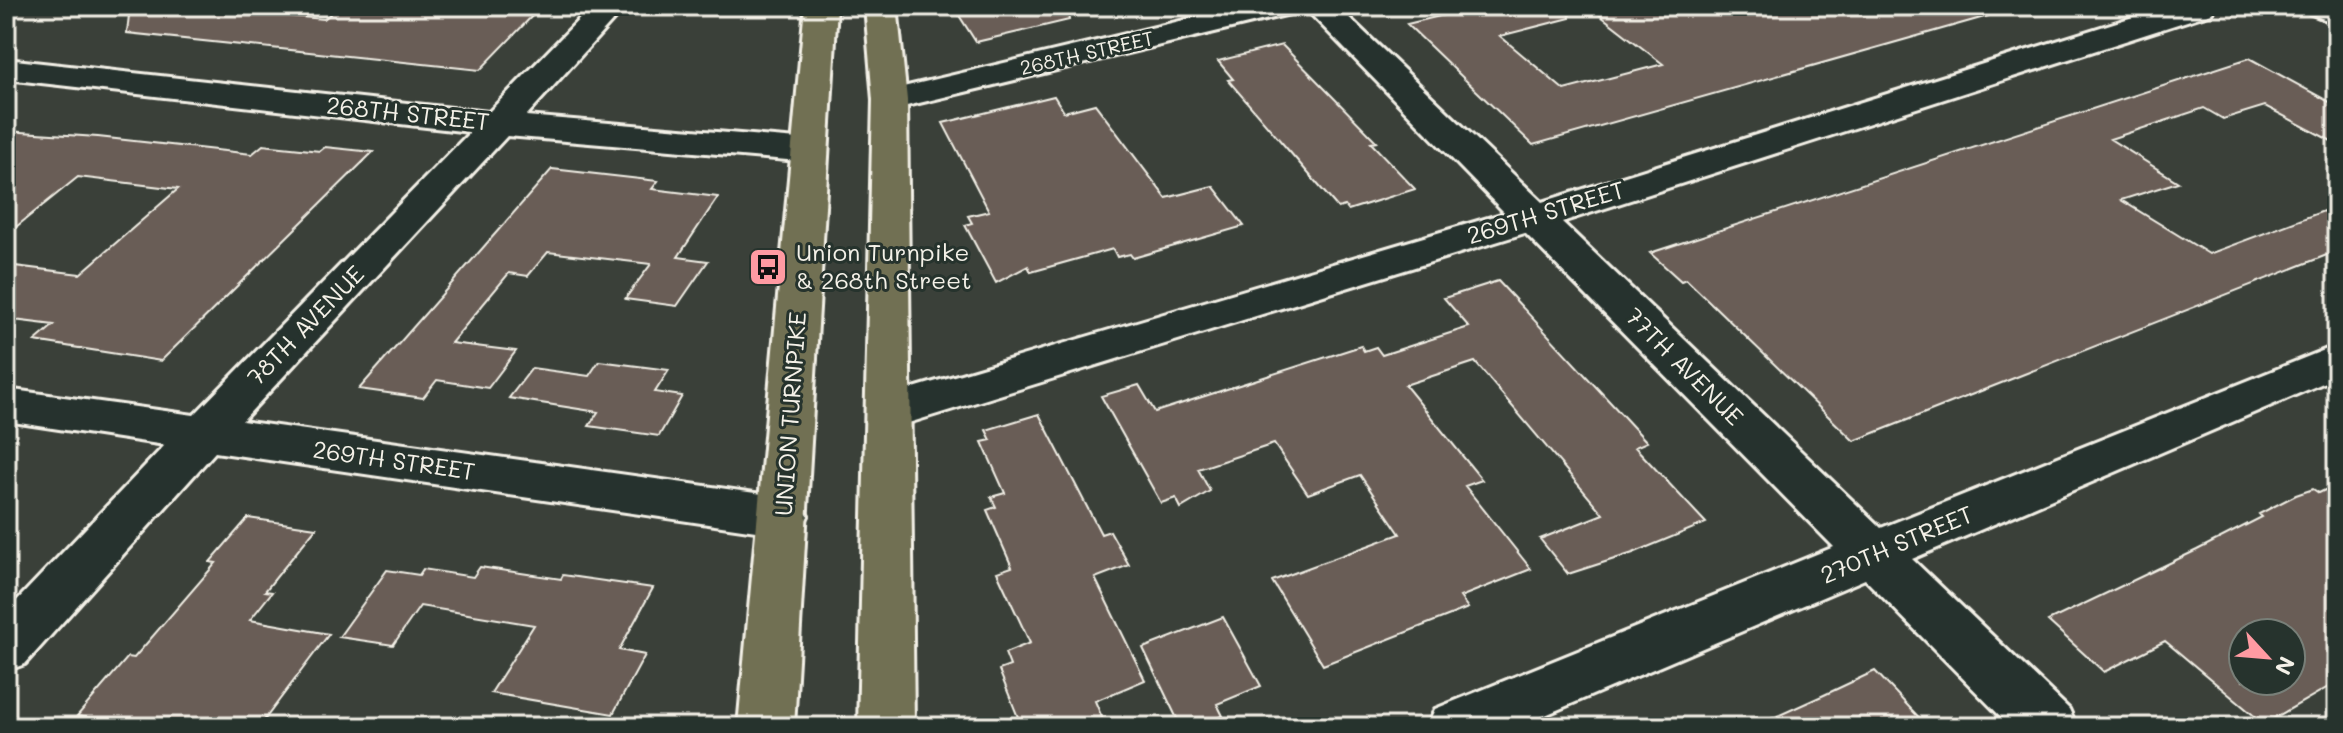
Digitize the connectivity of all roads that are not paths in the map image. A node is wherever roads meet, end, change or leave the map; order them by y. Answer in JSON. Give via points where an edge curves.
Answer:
{"nodes":[{"id":1,"x":610,"y":6,"type":"edge"},
{"id":2,"x":821,"y":6,"type":"edge"},
{"id":3,"x":881,"y":6,"type":"edge"},
{"id":4,"x":1283,"y":6,"type":"edge"},
{"id":5,"x":1319,"y":6,"type":"edge"},
{"id":6,"x":2201,"y":6,"type":"edge"},
{"id":7,"x":2320,"y":6,"type":"edge"},
{"id":8,"x":2337,"y":14,"type":"edge"},
{"id":9,"x":6,"y":69,"type":"edge"},
{"id":10,"x":890,"y":100,"type":"junction"},
{"id":11,"x":498,"y":124,"type":"junction"},
{"id":12,"x":810,"y":151,"type":"junction"},
{"id":13,"x":1533,"y":218,"type":"junction"},
{"id":14,"x":2337,"y":360,"type":"edge"},
{"id":15,"x":6,"y":405,"type":"edge"},
{"id":16,"x":889,"y":412,"type":"junction"},
{"id":17,"x":204,"y":435,"type":"junction"},
{"id":18,"x":783,"y":516,"type":"junction"},
{"id":19,"x":1874,"y":555,"type":"junction"},
{"id":20,"x":6,"y":648,"type":"edge"},
{"id":21,"x":766,"y":727,"type":"edge"},
{"id":22,"x":886,"y":727,"type":"edge"},
{"id":23,"x":1455,"y":727,"type":"edge"},
{"id":24,"x":2049,"y":727,"type":"edge"}],
"edges":[{"from":1,"to":11,"type":"street","name":"78TH AVENUE"},
{"from":2,"to":12,"type":"main road","name":"UNION TURNPIKE"},
{"from":3,"to":10,"type":"main road"},
{"from":4,"to":10,"type":"street","name":"268TH STREET"},
{"from":5,"to":13,"type":"street","name":"77TH AVENUE"},
{"from":6,"to":13,"type":"street","name":"269TH STREET"},
{"from":7,"to":8,"type":"street"},
{"from":9,"to":11,"type":"street","name":"268TH STREET"},
{"from":10,"to":16,"type":"main road"},
{"from":11,"to":12,"type":"street","name":"268TH STREET"},
{"from":11,"to":17,"type":"street","name":"78TH AVENUE"},
{"from":12,"to":18,"type":"main road","name":"UNION TURNPIKE"},
{"from":13,"to":16,"type":"street","name":"269TH STREET"},
{"from":13,"to":19,"type":"street","name":"77TH AVENUE"},
{"from":14,"to":19,"type":"street","name":"270TH STREET"},
{"from":15,"to":17,"type":"street","name":"269TH STREET"},
{"from":16,"to":22,"type":"main road"},
{"from":17,"to":18,"type":"street","name":"269TH STREET"},
{"from":17,"to":20,"type":"street","name":"78TH AVENUE"},
{"from":18,"to":21,"type":"main road","name":"UNION TURNPIKE"},
{"from":19,"to":23,"type":"street","name":"270TH STREET"},
{"from":19,"to":24,"type":"street","name":"77TH AVENUE"}]}
